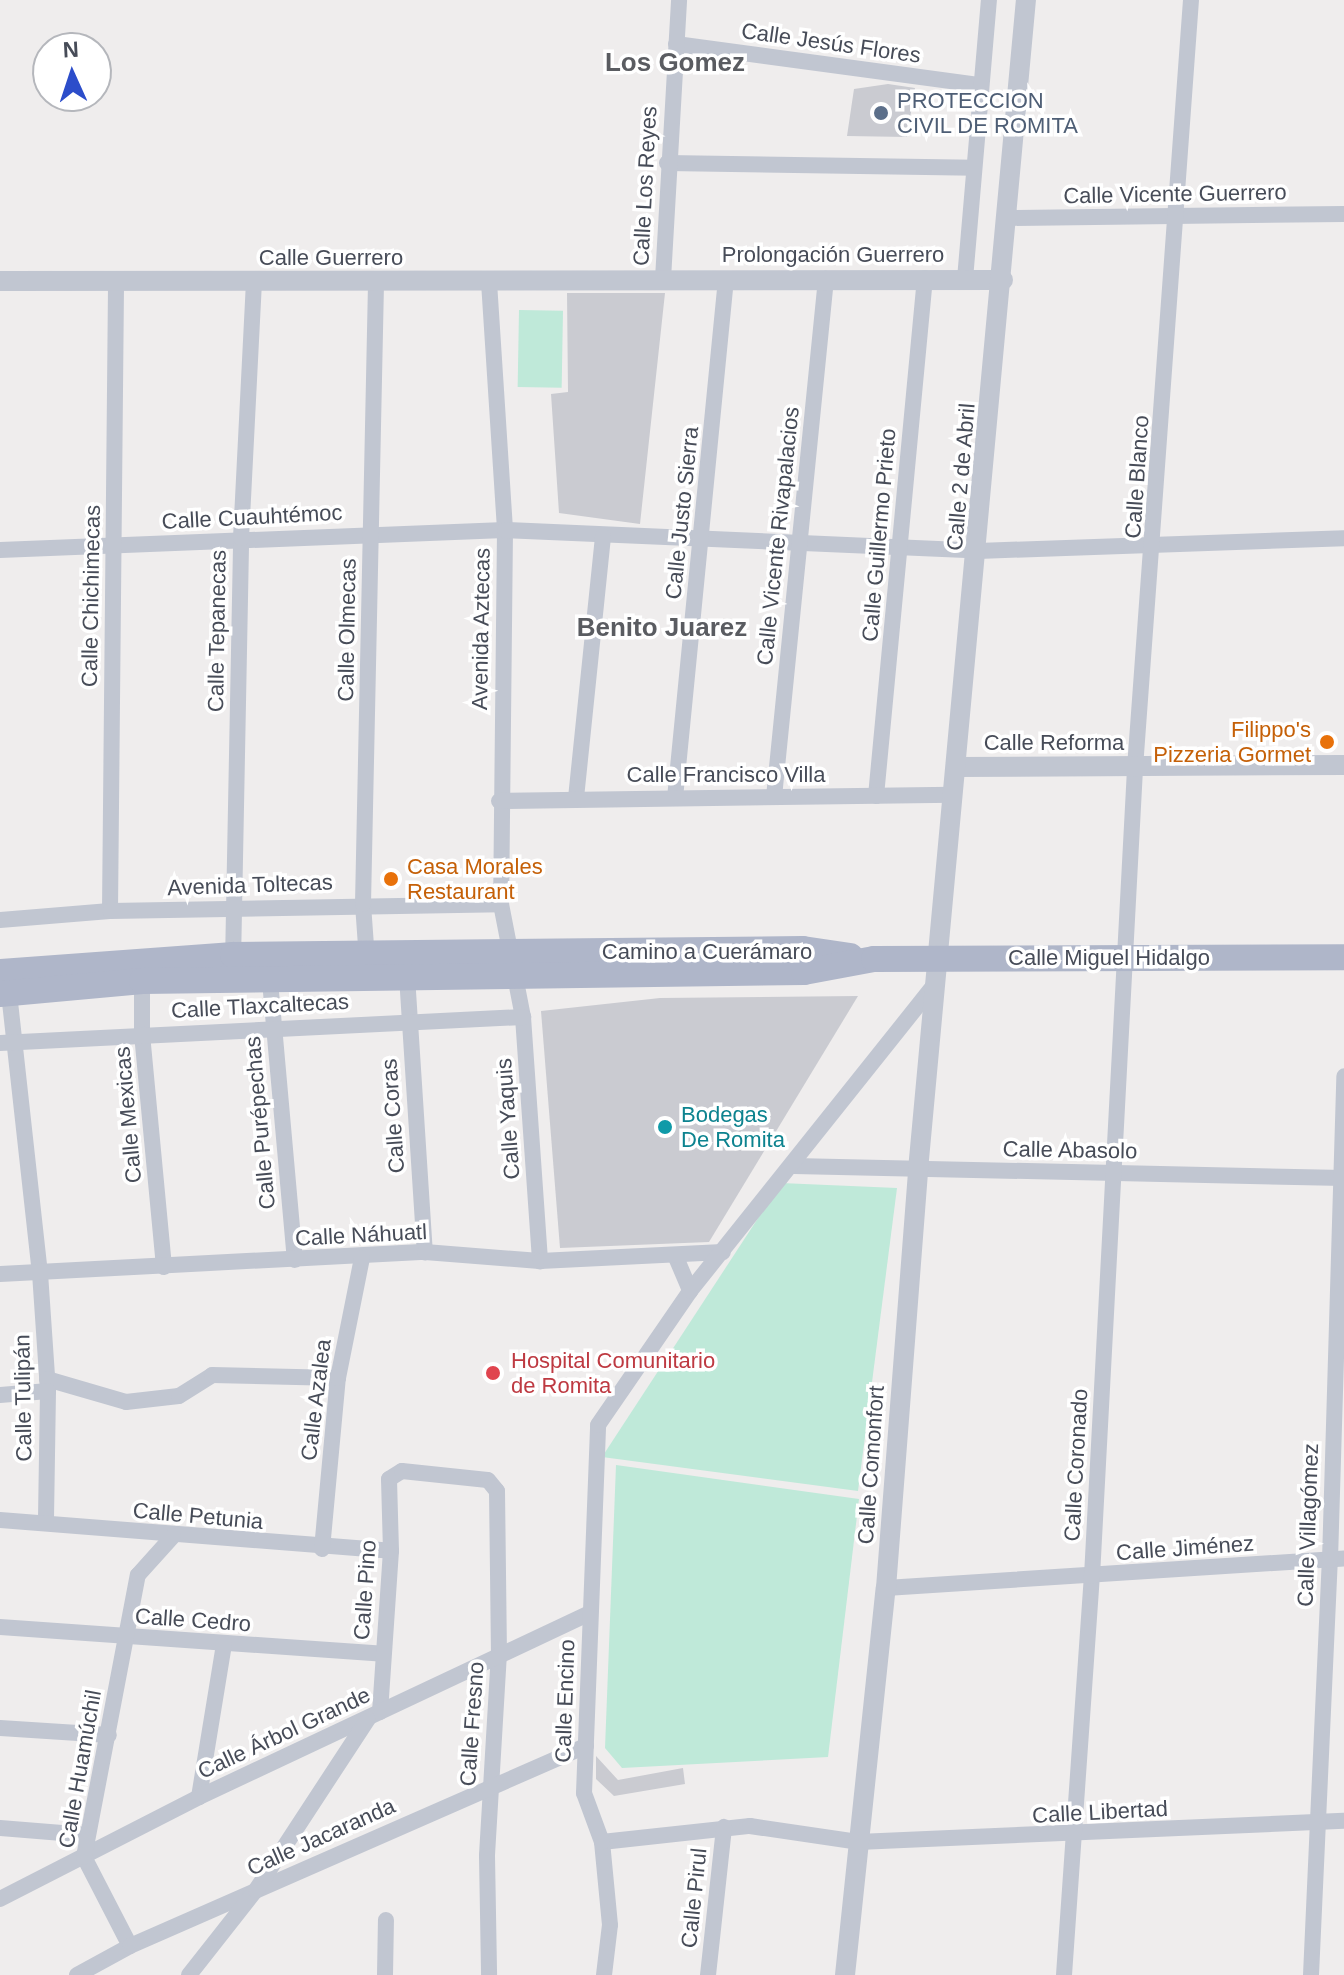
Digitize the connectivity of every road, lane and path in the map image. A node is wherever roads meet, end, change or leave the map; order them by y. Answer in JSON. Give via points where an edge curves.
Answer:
{"nodes":[{"id":1,"x":679,"y":0,"type":"edge"},
{"id":2,"x":989,"y":0,"type":"edge"},
{"id":3,"x":1026,"y":0,"type":"edge"},
{"id":4,"x":1191,"y":0,"type":"edge"},
{"id":5,"x":676,"y":44,"type":"junction"},
{"id":6,"x":980,"y":85,"type":"junction"},
{"id":7,"x":667,"y":163,"type":"junction"},
{"id":8,"x":974,"y":168,"type":"junction"},
{"id":9,"x":1344,"y":214,"type":"edge"},
{"id":10,"x":1177,"y":216,"type":"junction"},
{"id":11,"x":1007,"y":218,"type":"junction"},
{"id":12,"x":925,"y":278,"type":"junction"},
{"id":13,"x":663,"y":279,"type":"junction"},
{"id":14,"x":726,"y":279,"type":"junction"},
{"id":15,"x":826,"y":279,"type":"junction"},
{"id":16,"x":965,"y":279,"type":"junction"},
{"id":17,"x":1003,"y":280,"type":"junction"},
{"id":18,"x":0,"y":281,"type":"edge"},
{"id":19,"x":116,"y":281,"type":"junction"},
{"id":20,"x":254,"y":281,"type":"junction"},
{"id":21,"x":376,"y":282,"type":"junction"},
{"id":22,"x":489,"y":282,"type":"junction"},
{"id":23,"x":505,"y":530,"type":"junction"},
{"id":24,"x":371,"y":533,"type":"junction"},
{"id":25,"x":603,"y":536,"type":"junction"},
{"id":26,"x":241,"y":538,"type":"junction"},
{"id":27,"x":1344,"y":538,"type":"edge"},
{"id":28,"x":702,"y":542,"type":"junction"},
{"id":29,"x":114,"y":545,"type":"junction"},
{"id":30,"x":799,"y":546,"type":"junction"},
{"id":31,"x":1154,"y":546,"type":"junction"},
{"id":32,"x":0,"y":550,"type":"edge"},
{"id":33,"x":900,"y":550,"type":"junction"},
{"id":34,"x":978,"y":551,"type":"junction"},
{"id":35,"x":1344,"y":765,"type":"edge"},
{"id":36,"x":956,"y":767,"type":"junction"},
{"id":37,"x":1135,"y":768,"type":"junction"},
{"id":38,"x":953,"y":795,"type":"junction"},
{"id":39,"x":876,"y":796,"type":"junction"},
{"id":40,"x":774,"y":797,"type":"junction"},
{"id":41,"x":576,"y":798,"type":"junction"},
{"id":42,"x":675,"y":798,"type":"junction"},
{"id":43,"x":499,"y":801,"type":"junction"},
{"id":44,"x":363,"y":904,"type":"junction"},
{"id":45,"x":501,"y":904,"type":"junction"},
{"id":46,"x":234,"y":908,"type":"junction"},
{"id":47,"x":110,"y":911,"type":"junction"},
{"id":48,"x":0,"y":920,"type":"edge"},
{"id":49,"x":1344,"y":957,"type":"edge"},
{"id":50,"x":1126,"y":958,"type":"junction"},
{"id":51,"x":874,"y":959,"type":"joint"},
{"id":52,"x":513,"y":964,"type":"junction"},
{"id":53,"x":367,"y":966,"type":"junction"},
{"id":54,"x":232,"y":968,"type":"junction"},
{"id":55,"x":142,"y":970,"type":"junction"},
{"id":56,"x":937,"y":970,"type":"junction"},
{"id":57,"x":407,"y":976,"type":"junction"},
{"id":58,"x":270,"y":981,"type":"junction"},
{"id":59,"x":3,"y":986,"type":"edge"},
{"id":60,"x":523,"y":1017,"type":"junction"},
{"id":61,"x":407,"y":1019,"type":"junction"},
{"id":62,"x":274,"y":1028,"type":"junction"},
{"id":63,"x":142,"y":1034,"type":"junction"},
{"id":64,"x":7,"y":1042,"type":"edge"},
{"id":65,"x":1344,"y":1076,"type":"edge"},
{"id":66,"x":794,"y":1166,"type":"junction"},
{"id":67,"x":918,"y":1170,"type":"junction"},
{"id":68,"x":1115,"y":1173,"type":"junction"},
{"id":69,"x":1342,"y":1178,"type":"edge"},
{"id":70,"x":425,"y":1252,"type":"junction"},
{"id":71,"x":723,"y":1252,"type":"junction"},
{"id":72,"x":675,"y":1255,"type":"junction"},
{"id":73,"x":362,"y":1258,"type":"junction"},
{"id":74,"x":295,"y":1260,"type":"junction"},
{"id":75,"x":540,"y":1261,"type":"junction"},
{"id":76,"x":164,"y":1267,"type":"junction"},
{"id":77,"x":40,"y":1273,"type":"junction"},
{"id":78,"x":0,"y":1274,"type":"edge"},
{"id":79,"x":690,"y":1291,"type":"junction"},
{"id":80,"x":338,"y":1378,"type":"junction"},
{"id":81,"x":48,"y":1385,"type":"junction"},
{"id":82,"x":0,"y":1395,"type":"edge"},
{"id":83,"x":488,"y":1480,"type":"joint"},
{"id":84,"x":0,"y":1520,"type":"edge"},
{"id":85,"x":46,"y":1523,"type":"junction"},
{"id":86,"x":173,"y":1536,"type":"junction"},
{"id":87,"x":322,"y":1549,"type":"junction"},
{"id":88,"x":391,"y":1551,"type":"junction"},
{"id":89,"x":1337,"y":1559,"type":"edge"},
{"id":90,"x":1092,"y":1576,"type":"junction"},
{"id":91,"x":886,"y":1588,"type":"junction"},
{"id":92,"x":590,"y":1613,"type":"junction"},
{"id":93,"x":0,"y":1627,"type":"edge"},
{"id":94,"x":125,"y":1637,"type":"junction"},
{"id":95,"x":224,"y":1644,"type":"junction"},
{"id":96,"x":499,"y":1653,"type":"junction"},
{"id":97,"x":383,"y":1654,"type":"junction"},
{"id":98,"x":374,"y":1715,"type":"junction"},
{"id":99,"x":0,"y":1728,"type":"edge"},
{"id":100,"x":109,"y":1735,"type":"junction"},
{"id":101,"x":586,"y":1746,"type":"junction"},
{"id":102,"x":490,"y":1785,"type":"junction"},
{"id":103,"x":199,"y":1797,"type":"junction"},
{"id":104,"x":1344,"y":1821,"type":"edge"},
{"id":105,"x":1317,"y":1823,"type":"junction"},
{"id":106,"x":724,"y":1827,"type":"junction"},
{"id":107,"x":0,"y":1828,"type":"edge"},
{"id":108,"x":87,"y":1835,"type":"junction"},
{"id":109,"x":1073,"y":1837,"type":"junction"},
{"id":110,"x":602,"y":1842,"type":"junction"},
{"id":111,"x":858,"y":1842,"type":"junction"},
{"id":112,"x":84,"y":1857,"type":"junction"},
{"id":113,"x":256,"y":1890,"type":"junction"},
{"id":114,"x":0,"y":1899,"type":"edge"},
{"id":115,"x":386,"y":1920,"type":"dead end"},
{"id":116,"x":130,"y":1946,"type":"junction"},
{"id":117,"x":77,"y":1975,"type":"edge"},
{"id":118,"x":189,"y":1975,"type":"edge"},
{"id":119,"x":385,"y":1975,"type":"edge"},
{"id":120,"x":489,"y":1975,"type":"edge"},
{"id":121,"x":604,"y":1975,"type":"edge"},
{"id":122,"x":708,"y":1975,"type":"edge"},
{"id":123,"x":845,"y":1975,"type":"edge"},
{"id":124,"x":1064,"y":1975,"type":"edge"},
{"id":125,"x":1311,"y":1975,"type":"edge"}],
"edges":[{"from":1,"to":5,"type":"street","name":"Calle Los Reyes"},
{"from":2,"to":6,"type":"street"},
{"from":3,"to":11,"type":"street","name":"Calle 2 de Abril"},
{"from":4,"to":10,"type":"street","name":"Calle Blanco"},
{"from":5,"to":6,"type":"street","name":"Calle Jesús Flores"},
{"from":5,"to":7,"type":"street","name":"Calle Los Reyes"},
{"from":6,"to":8,"type":"street"},
{"from":7,"to":8,"type":"street"},
{"from":7,"to":13,"type":"street","name":"Calle Los Reyes"},
{"from":8,"to":16,"type":"street"},
{"from":9,"to":10,"type":"street","name":"Calle Vicente Guerrero"},
{"from":10,"to":11,"type":"street","name":"Calle Vicente Guerrero"},
{"from":10,"to":31,"type":"street","name":"Calle Blanco"},
{"from":11,"to":17,"type":"street","name":"Calle 2 de Abril"},
{"from":12,"to":15,"type":"street","name":"Prolongación Guerrero"},
{"from":12,"to":16,"type":"street","name":"Prolongación Guerrero"},
{"from":12,"to":33,"type":"street","name":"Calle Guillermo Prieto"},
{"from":13,"to":14,"type":"street","name":"Prolongación Guerrero"},
{"from":13,"to":22,"type":"street","name":"Calle Guerrero"},
{"from":14,"to":15,"type":"street","name":"Prolongación Guerrero"},
{"from":14,"to":28,"type":"street","name":"Calle Justo Sierra"},
{"from":15,"to":30,"type":"street","name":"Calle Vicente Rivapalacios"},
{"from":16,"to":17,"type":"street","name":"Prolongación Guerrero"},
{"from":17,"to":34,"type":"street","name":"Calle 2 de Abril"},
{"from":18,"to":19,"type":"street","name":"Calle Guerrero"},
{"from":19,"to":20,"type":"street","name":"Calle Guerrero"},
{"from":19,"to":29,"type":"street","name":"Calle Chichimecas"},
{"from":20,"to":21,"type":"street","name":"Calle Guerrero"},
{"from":20,"to":26,"type":"street","name":"Calle Tepanecas"},
{"from":21,"to":22,"type":"street","name":"Calle Guerrero"},
{"from":21,"to":24,"type":"street","name":"Calle Olmecas"},
{"from":22,"to":23,"type":"street","name":"Avenida Aztecas"},
{"from":23,"to":24,"type":"street","name":"Calle Cuauhtémoc"},
{"from":23,"to":25,"type":"street","name":"Calle Cuauhtémoc"},
{"from":23,"to":43,"type":"street","name":"Avenida Aztecas"},
{"from":24,"to":26,"type":"street","name":"Calle Cuauhtémoc"},
{"from":24,"to":44,"type":"street","name":"Calle Olmecas"},
{"from":25,"to":28,"type":"street","name":"Calle Cuauhtémoc"},
{"from":25,"to":41,"type":"street"},
{"from":26,"to":29,"type":"street","name":"Calle Cuauhtémoc"},
{"from":26,"to":46,"type":"street","name":"Calle Tepanecas"},
{"from":27,"to":31,"type":"street","name":"Calle Cuauhtémoc"},
{"from":28,"to":30,"type":"street","name":"Calle Cuauhtémoc"},
{"from":28,"to":42,"type":"street","name":"Calle Justo Sierra"},
{"from":29,"to":32,"type":"street","name":"Calle Cuauhtémoc"},
{"from":29,"to":47,"type":"street","name":"Calle Chichimecas"},
{"from":30,"to":33,"type":"street","name":"Calle Cuauhtémoc"},
{"from":30,"to":40,"type":"street","name":"Calle Vicente Rivapalacios"},
{"from":31,"to":34,"type":"street","name":"Calle Cuauhtémoc"},
{"from":31,"to":37,"type":"street","name":"Calle Blanco"},
{"from":33,"to":34,"type":"street","name":"Calle Cuauhtémoc"},
{"from":33,"to":39,"type":"street","name":"Calle Guillermo Prieto"},
{"from":34,"to":36,"type":"street","name":"Calle 2 de Abril"},
{"from":35,"to":37,"type":"street","name":"Calle Reforma"},
{"from":36,"to":37,"type":"street","name":"Calle Reforma"},
{"from":36,"to":38,"type":"street","name":"Calle 2 de Abril"},
{"from":37,"to":50,"type":"street","name":"Calle Blanco"},
{"from":38,"to":39,"type":"street","name":"Calle Francisco Villa"},
{"from":38,"to":56,"type":"street","name":"Calle 2 de Abril"},
{"from":39,"to":40,"type":"street","name":"Calle Francisco Villa"},
{"from":40,"to":42,"type":"street","name":"Calle Francisco Villa"},
{"from":41,"to":42,"type":"street","name":"Calle Francisco Villa"},
{"from":41,"to":43,"type":"street","name":"Calle Francisco Villa"},
{"from":43,"to":45,"type":"street","name":"Avenida Aztecas"},
{"from":44,"to":45,"type":"street","name":"Avenida Toltecas"},
{"from":44,"to":46,"type":"street","name":"Avenida Toltecas"},
{"from":44,"to":53,"type":"street","name":"Calle Olmecas"},
{"from":45,"to":52,"type":"street","name":"Avenida Aztecas"},
{"from":46,"to":47,"type":"street","name":"Avenida Toltecas"},
{"from":46,"to":54,"type":"street","name":"Calle Tepanecas"},
{"from":47,"to":48,"type":"street","name":"Avenida Toltecas"},
{"from":49,"to":50,"type":"main road","name":"Calle Miguel Hidalgo"},
{"from":50,"to":56,"type":"main road","name":"Calle Miguel Hidalgo"},
{"from":50,"to":68,"type":"street","name":"Calle Coronado"},
{"from":51,"to":52,"type":"main road","name":"Camino a Cuerámaro","via":[[803,949]]},
{"from":51,"to":56,"type":"main road","name":"Calle Miguel Hidalgo"},
{"from":52,"to":53,"type":"main road","name":"Camino a Cuerámaro"},
{"from":52,"to":57,"type":"main road","name":"Camino a Cuerámaro"},
{"from":52,"to":60,"type":"street","name":"Calle Yaquis"},
{"from":53,"to":54,"type":"main road","name":"Camino a Cuerámaro"},
{"from":53,"to":57,"type":"main road","name":"Camino a Cuerámaro"},
{"from":53,"to":58,"type":"main road","name":"Camino a Cuerámaro"},
{"from":54,"to":55,"type":"main road","name":"Camino a Cuerámaro"},
{"from":54,"to":58,"type":"main road","name":"Camino a Cuerámaro"},
{"from":55,"to":59,"type":"main road","name":"Camino a Cuerámaro"},
{"from":55,"to":63,"type":"street","name":"Calle Mexicas"},
{"from":56,"to":66,"type":"street"},
{"from":56,"to":67,"type":"street","name":"Calle Comonfort"},
{"from":57,"to":61,"type":"street","name":"Calle Coras"},
{"from":58,"to":62,"type":"street","name":"Calle Purépechas"},
{"from":59,"to":64,"type":"street","name":"Calle Tulipán"},
{"from":60,"to":61,"type":"street","name":"Calle Tlaxcaltecas"},
{"from":60,"to":75,"type":"street","name":"Calle Yaquis"},
{"from":61,"to":62,"type":"street","name":"Calle Tlaxcaltecas"},
{"from":61,"to":70,"type":"street","name":"Calle Coras"},
{"from":62,"to":63,"type":"street","name":"Calle Tlaxcaltecas"},
{"from":62,"to":74,"type":"street","name":"Calle Purépechas"},
{"from":63,"to":64,"type":"street","name":"Calle Tlaxcaltecas"},
{"from":63,"to":76,"type":"street","name":"Calle Mexicas"},
{"from":64,"to":77,"type":"street","name":"Calle Tulipán"},
{"from":65,"to":69,"type":"street","name":"Calle Villagómez"},
{"from":66,"to":67,"type":"street","name":"Calle Abasolo"},
{"from":66,"to":71,"type":"street"},
{"from":67,"to":68,"type":"street","name":"Calle Abasolo"},
{"from":67,"to":91,"type":"street","name":"Calle Comonfort"},
{"from":68,"to":69,"type":"street","name":"Calle Abasolo"},
{"from":68,"to":90,"type":"street","name":"Calle Coronado"},
{"from":69,"to":89,"type":"street","name":"Calle Villagómez"},
{"from":70,"to":73,"type":"street","name":"Calle Náhuatl"},
{"from":70,"to":75,"type":"street","name":"Calle Náhuatl"},
{"from":71,"to":72,"type":"street","name":"Calle Náhuatl"},
{"from":71,"to":79,"type":"street"},
{"from":72,"to":75,"type":"street","name":"Calle Náhuatl"},
{"from":72,"to":79,"type":"street"},
{"from":73,"to":74,"type":"street","name":"Calle Náhuatl"},
{"from":73,"to":80,"type":"street","name":"Calle Azalea"},
{"from":74,"to":76,"type":"street","name":"Calle Náhuatl"},
{"from":76,"to":77,"type":"street","name":"Calle Náhuatl"},
{"from":77,"to":78,"type":"street","name":"Calle Náhuatl"},
{"from":77,"to":81,"type":"street","name":"Calle Tulipán"},
{"from":79,"to":92,"type":"street","name":"Calle Encino","via":[[598,1425]]},
{"from":80,"to":81,"type":"street","via":[[212,1375],[179,1396],[126,1402]]},
{"from":80,"to":87,"type":"street","name":"Calle Azalea"},
{"from":81,"to":82,"type":"street"},
{"from":81,"to":85,"type":"street","name":"Calle Tulipán"},
{"from":83,"to":88,"type":"street","name":"Calle Pino","via":[[394,1472],[389,1479]]},
{"from":83,"to":96,"type":"street","name":"Calle Fresno","via":[[497,1491]]},
{"from":84,"to":85,"type":"street","name":"Calle Petunia"},
{"from":85,"to":86,"type":"street","name":"Calle Petunia"},
{"from":86,"to":87,"type":"street","name":"Calle Petunia"},
{"from":86,"to":94,"type":"street","name":"Calle Huamúchil","via":[[138,1575]]},
{"from":87,"to":88,"type":"street","name":"Calle Petunia"},
{"from":88,"to":97,"type":"street","name":"Calle Pino"},
{"from":89,"to":90,"type":"street","name":"Calle Jiménez"},
{"from":89,"to":105,"type":"street","name":"Calle Villagómez"},
{"from":90,"to":91,"type":"street","name":"Calle Jiménez"},
{"from":90,"to":109,"type":"street","name":"Calle Coronado"},
{"from":91,"to":111,"type":"street","name":"Calle Comonfort"},
{"from":92,"to":96,"type":"street","name":"Calle Árbol Grande"},
{"from":92,"to":101,"type":"street","name":"Calle Encino"},
{"from":93,"to":94,"type":"street","name":"Calle Cedro"},
{"from":94,"to":95,"type":"street","name":"Calle Cedro"},
{"from":94,"to":100,"type":"street","name":"Calle Huamúchil"},
{"from":95,"to":97,"type":"street","name":"Calle Cedro"},
{"from":95,"to":103,"type":"street"},
{"from":96,"to":98,"type":"street","name":"Calle Árbol Grande"},
{"from":96,"to":102,"type":"street","name":"Calle Fresno"},
{"from":97,"to":98,"type":"street","name":"Calle Pino"},
{"from":98,"to":103,"type":"street","name":"Calle Árbol Grande"},
{"from":98,"to":113,"type":"street"},
{"from":99,"to":100,"type":"street"},
{"from":100,"to":108,"type":"street","name":"Calle Huamúchil"},
{"from":101,"to":102,"type":"street","name":"Calle Jacaranda"},
{"from":101,"to":110,"type":"street","name":"Calle Encino","via":[[584,1793]]},
{"from":102,"to":113,"type":"street","name":"Calle Jacaranda"},
{"from":102,"to":120,"type":"street","name":"Calle Fresno"},
{"from":103,"to":112,"type":"street","name":"Calle Árbol Grande"},
{"from":104,"to":105,"type":"street","name":"Calle Libertad"},
{"from":105,"to":109,"type":"street","name":"Calle Libertad"},
{"from":105,"to":125,"type":"street","name":"Calle Villagómez"},
{"from":106,"to":110,"type":"street","name":"Calle Libertad"},
{"from":106,"to":111,"type":"street","name":"Calle Libertad","via":[[774,1828]]},
{"from":106,"to":122,"type":"street","name":"Calle Pirul"},
{"from":107,"to":108,"type":"street"},
{"from":108,"to":112,"type":"street","name":"Calle Huamúchil"},
{"from":109,"to":111,"type":"street","name":"Calle Libertad"},
{"from":109,"to":124,"type":"street","name":"Calle Coronado"},
{"from":110,"to":121,"type":"street","name":"Calle Encino","via":[[610,1925]]},
{"from":111,"to":123,"type":"street","name":"Calle Comonfort"},
{"from":112,"to":114,"type":"street","name":"Calle Árbol Grande"},
{"from":112,"to":116,"type":"street","name":"Calle Huamúchil"},
{"from":113,"to":116,"type":"street","name":"Calle Jacaranda"},
{"from":113,"to":118,"type":"street"},
{"from":115,"to":119,"type":"street"},
{"from":116,"to":117,"type":"street","name":"Calle Jacaranda"}]}
